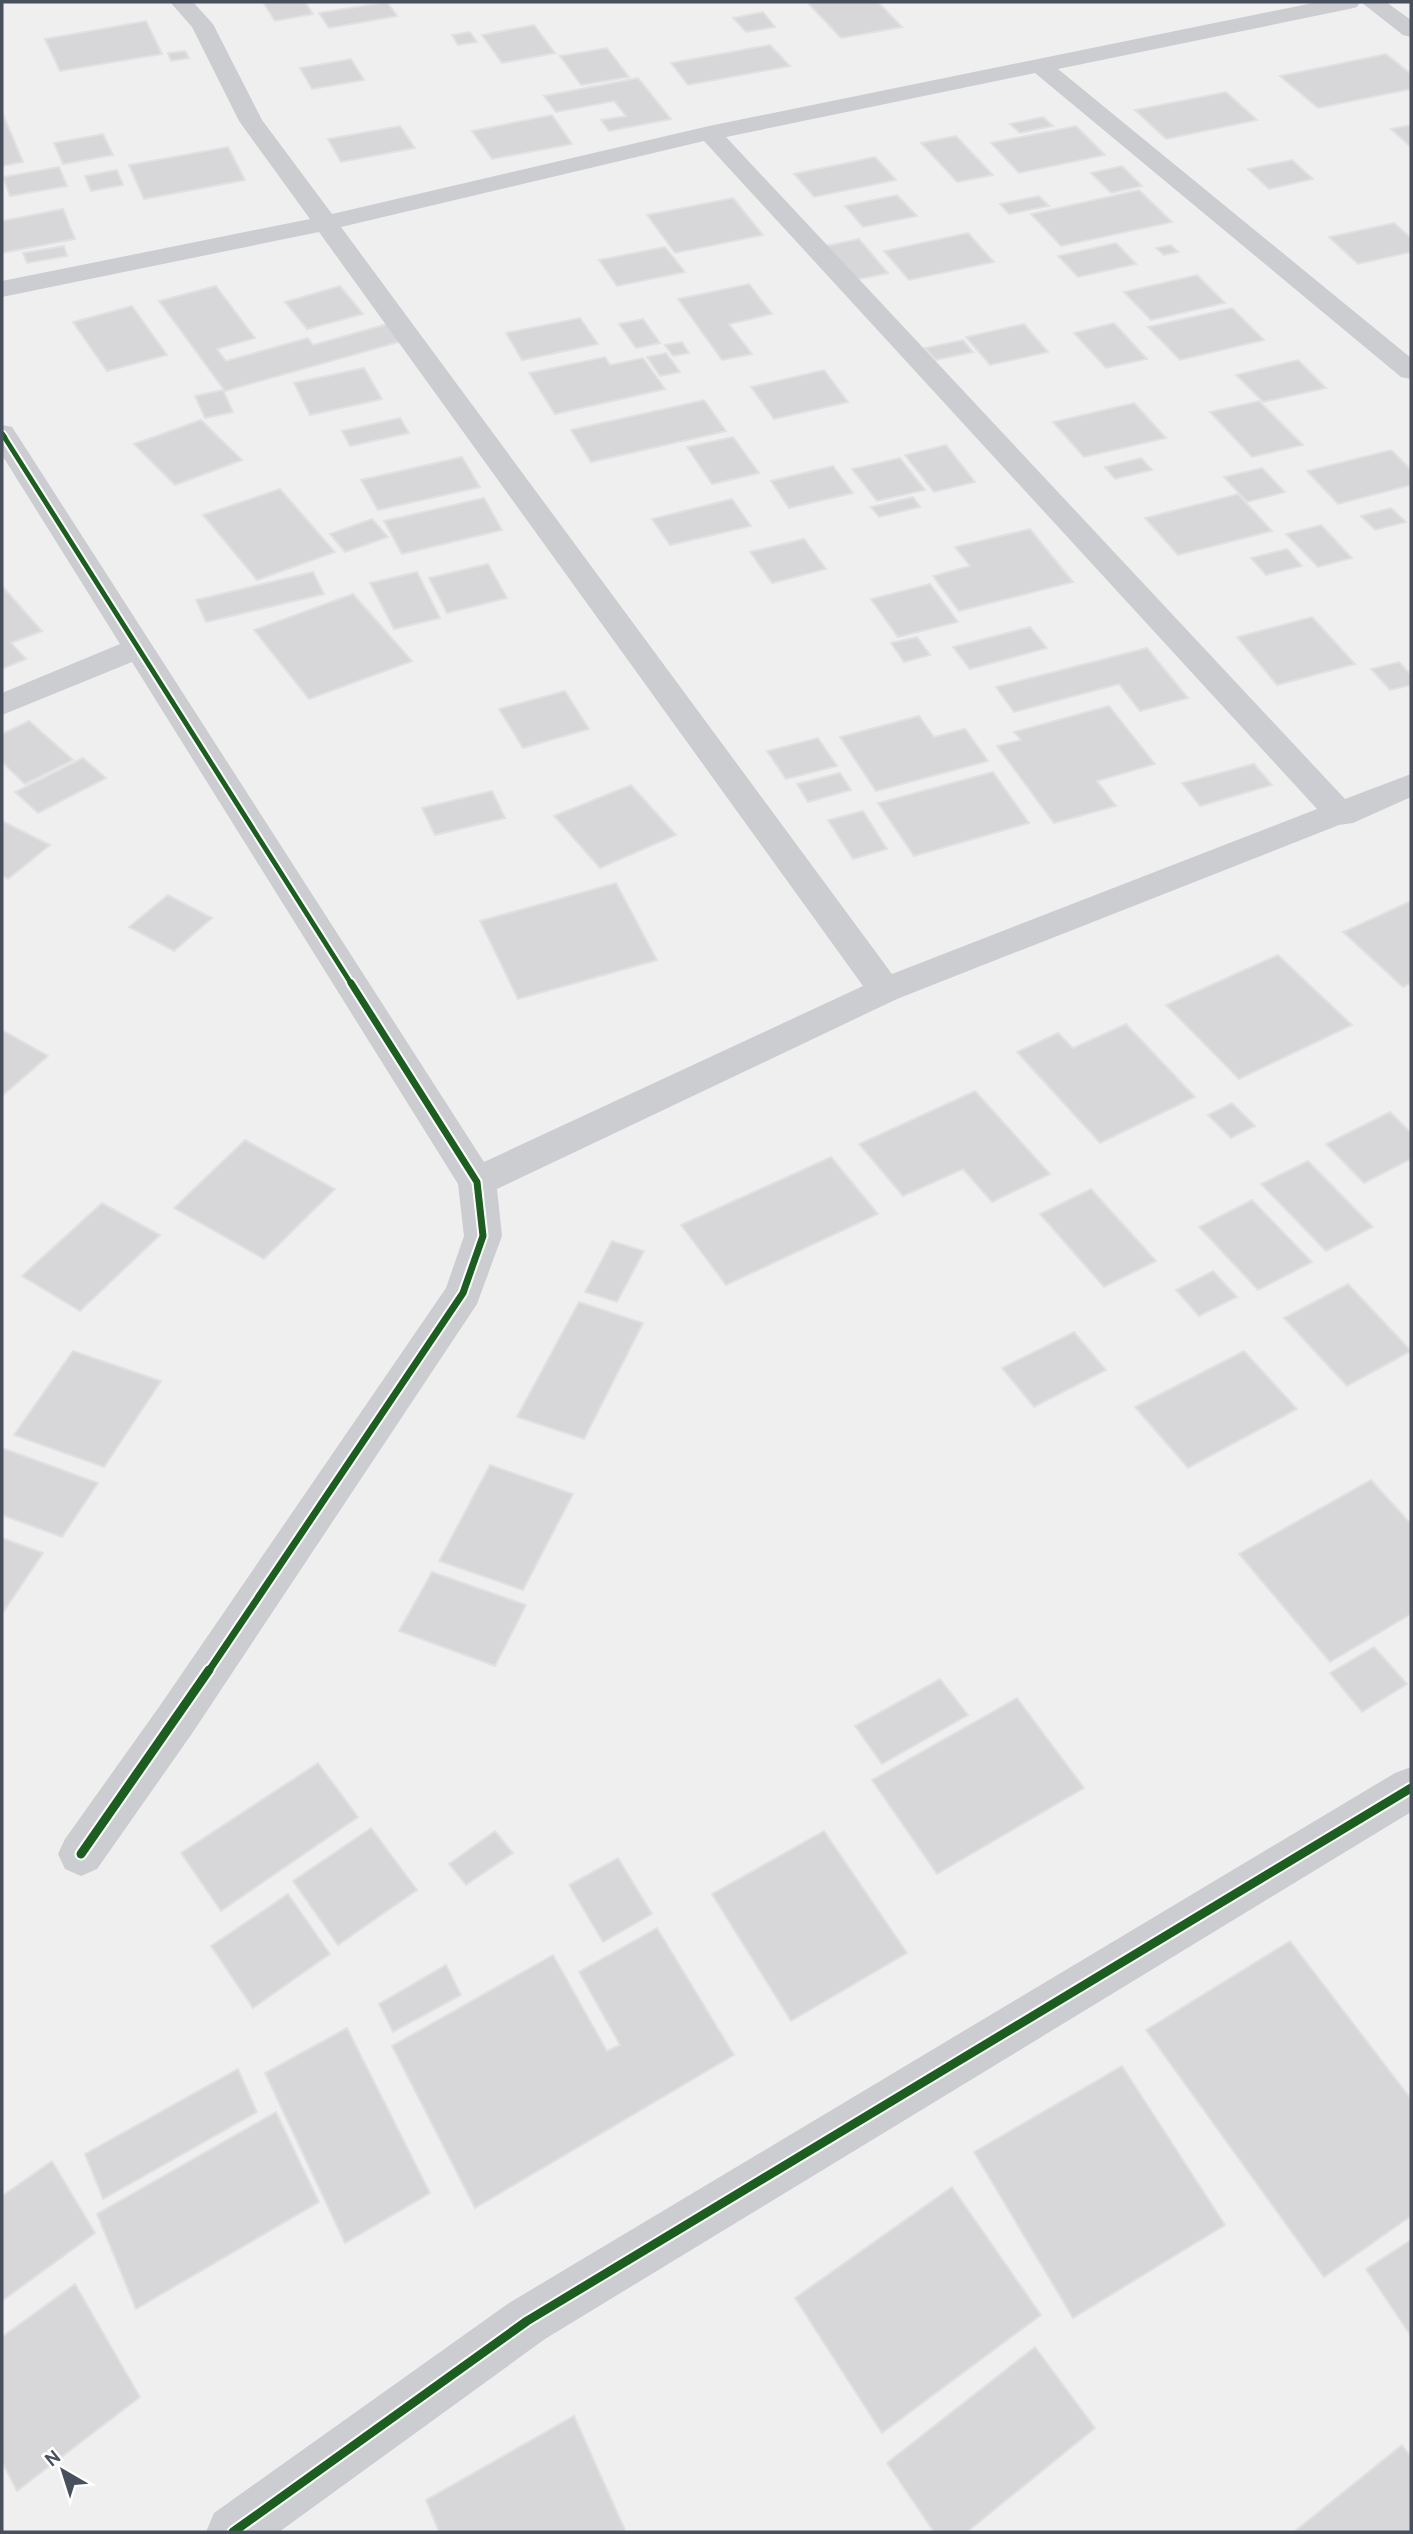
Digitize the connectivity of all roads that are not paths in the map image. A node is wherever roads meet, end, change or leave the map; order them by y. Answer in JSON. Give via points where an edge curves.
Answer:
{"nodes":[{"id":1,"x":181,"y":2,"type":"edge"},
{"id":2,"x":1349,"y":2,"type":"edge"},
{"id":3,"x":1372,"y":2,"type":"edge"},
{"id":4,"x":1411,"y":30,"type":"edge"},
{"id":5,"x":1038,"y":64,"type":"junction"},
{"id":6,"x":709,"y":133,"type":"junction"},
{"id":7,"x":325,"y":223,"type":"junction"},
{"id":8,"x":2,"y":289,"type":"edge"},
{"id":9,"x":1411,"y":370,"type":"edge"},
{"id":10,"x":2,"y":433,"type":"edge"},
{"id":11,"x":138,"y":648,"type":"junction"},
{"id":12,"x":2,"y":705,"type":"edge"},
{"id":13,"x":1411,"y":785,"type":"edge"},
{"id":14,"x":1341,"y":815,"type":"junction"},
{"id":15,"x":885,"y":990,"type":"junction"},
{"id":16,"x":477,"y":1182,"type":"junction"},
{"id":17,"x":1411,"y":1788,"type":"edge"},
{"id":18,"x":81,"y":1854,"type":"dead end"},
{"id":19,"x":233,"y":2532,"type":"edge"}],
"edges":[{"from":1,"to":7,"type":"street","via":[[202,24],[251,121]]},
{"from":2,"to":5,"type":"street"},
{"from":3,"to":4,"type":"street"},
{"from":5,"to":6,"type":"street"},
{"from":5,"to":9,"type":"street"},
{"from":6,"to":7,"type":"street"},
{"from":6,"to":14,"type":"street"},
{"from":7,"to":8,"type":"street"},
{"from":7,"to":15,"type":"street"},
{"from":10,"to":11,"type":"street"},
{"from":11,"to":12,"type":"street"},
{"from":11,"to":16,"type":"street"},
{"from":13,"to":14,"type":"street"},
{"from":14,"to":15,"type":"street"},
{"from":15,"to":16,"type":"street"},
{"from":16,"to":18,"type":"street","via":[[483,1236],[463,1293]]},
{"from":17,"to":19,"type":"street","via":[[527,2321]]}]}
